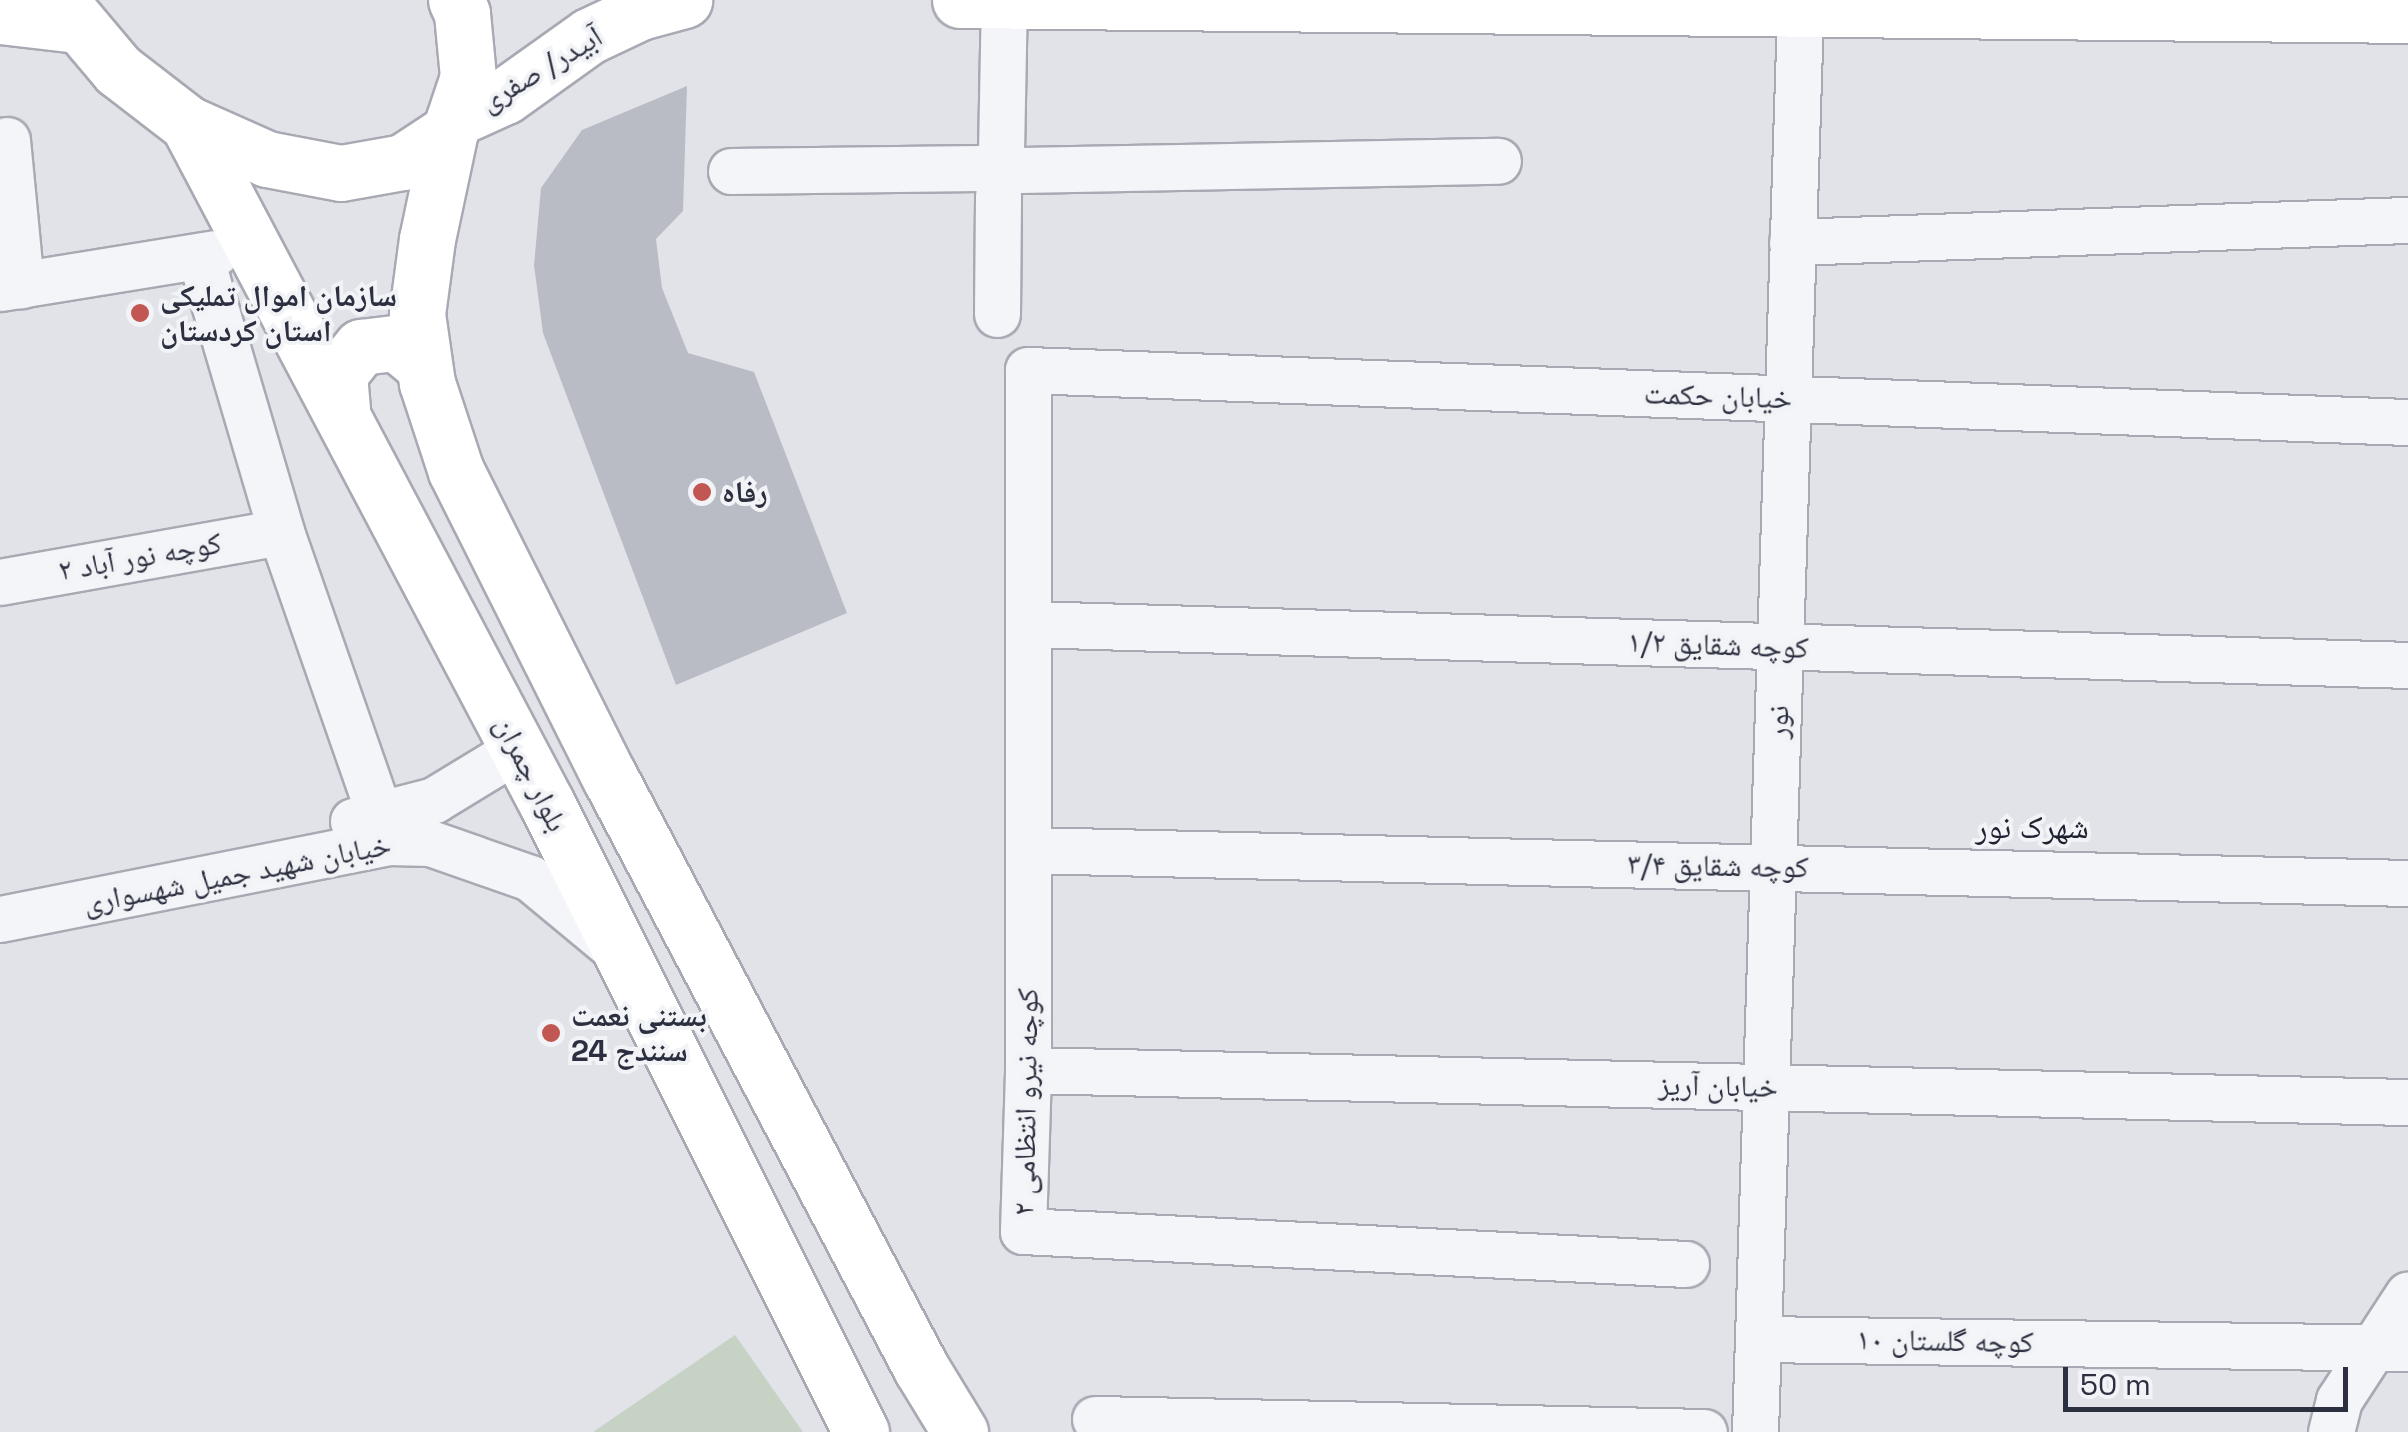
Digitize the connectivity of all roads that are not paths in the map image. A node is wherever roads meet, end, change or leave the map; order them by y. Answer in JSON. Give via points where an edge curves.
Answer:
{"nodes":[{"id":1,"x":456,"y":0,"type":"edge"},
{"id":2,"x":684,"y":0,"type":"edge"},
{"id":3,"x":960,"y":0,"type":"edge"},
{"id":4,"x":1004,"y":1,"type":"edge"},
{"id":5,"x":69,"y":12,"type":"edge"},
{"id":6,"x":1800,"y":12,"type":"junction"},
{"id":7,"x":2408,"y":15,"type":"edge"},
{"id":8,"x":0,"y":16,"type":"edge"},
{"id":9,"x":188,"y":124,"type":"junction"},
{"id":10,"x":452,"y":125,"type":"junction"},
{"id":11,"x":7,"y":140,"type":"dead end"},
{"id":12,"x":1498,"y":161,"type":"dead end"},
{"id":13,"x":731,"y":172,"type":"dead end"},
{"id":14,"x":999,"y":172,"type":"junction"},
{"id":15,"x":2408,"y":220,"type":"edge"},
{"id":16,"x":1792,"y":242,"type":"junction"},
{"id":17,"x":10,"y":287,"type":"edge"},
{"id":18,"x":998,"y":314,"type":"dead end"},
{"id":19,"x":424,"y":365,"type":"junction"},
{"id":20,"x":1028,"y":370,"type":"joint"},
{"id":21,"x":1788,"y":398,"type":"junction"},
{"id":22,"x":342,"y":409,"type":"junction"},
{"id":23,"x":2408,"y":422,"type":"edge"},
{"id":24,"x":281,"y":532,"type":"junction"},
{"id":25,"x":0,"y":582,"type":"edge"},
{"id":26,"x":1028,"y":624,"type":"junction"},
{"id":27,"x":1780,"y":646,"type":"junction"},
{"id":28,"x":2408,"y":665,"type":"edge"},
{"id":29,"x":518,"y":749,"type":"junction"},
{"id":30,"x":384,"y":829,"type":"junction"},
{"id":31,"x":1028,"y":850,"type":"junction"},
{"id":32,"x":1773,"y":867,"type":"junction"},
{"id":33,"x":2408,"y":883,"type":"edge"},
{"id":34,"x":0,"y":888,"type":"edge"},
{"id":35,"x":0,"y":920,"type":"edge"},
{"id":36,"x":622,"y":954,"type":"junction"},
{"id":37,"x":1028,"y":1070,"type":"junction"},
{"id":38,"x":1766,"y":1087,"type":"junction"},
{"id":39,"x":2408,"y":1102,"type":"edge"},
{"id":40,"x":1686,"y":1264,"type":"dead end"},
{"id":41,"x":2408,"y":1294,"type":"edge"},
{"id":42,"x":1758,"y":1338,"type":"junction"},
{"id":43,"x":2390,"y":1347,"type":"edge"},
{"id":44,"x":1095,"y":1418,"type":"dead end"},
{"id":45,"x":861,"y":1432,"type":"edge"},
{"id":46,"x":960,"y":1432,"type":"edge"},
{"id":47,"x":1704,"y":1432,"type":"edge"},
{"id":48,"x":1755,"y":1432,"type":"edge"},
{"id":49,"x":2331,"y":1432,"type":"edge"}],
"edges":[{"from":1,"to":10,"type":"main road","via":[[468,77]]},
{"from":2,"to":10,"type":"main road","name":"آبیدر/ صفری","via":[[589,36]]},
{"from":3,"to":4,"type":"main road"},
{"from":4,"to":6,"type":"main road"},
{"from":4,"to":14,"type":"street"},
{"from":5,"to":8,"type":"main road"},
{"from":5,"to":9,"type":"main road","via":[[118,70]]},
{"from":6,"to":7,"type":"main road"},
{"from":6,"to":16,"type":"street","name":"نور"},
{"from":9,"to":10,"type":"main road","name":"آبیدر/ صفری","via":[[267,159],[341,173],[403,162]]},
{"from":9,"to":22,"type":"main road","name":"بلوار چمران"},
{"from":10,"to":19,"type":"main road","via":[[417,314]]},
{"from":11,"to":17,"type":"street"},
{"from":12,"to":14,"type":"street"},
{"from":13,"to":14,"type":"street"},
{"from":14,"to":18,"type":"street"},
{"from":15,"to":16,"type":"street"},
{"from":16,"to":21,"type":"street","name":"نور"},
{"from":17,"to":24,"type":"street","via":[[208,254]]},
{"from":19,"to":22,"type":"main road","via":[[396,343],[361,347],[339,374]]},
{"from":19,"to":46,"type":"main road","via":[[456,471],[609,776]]},
{"from":20,"to":21,"type":"street","name":"خیابان حکمت"},
{"from":20,"to":26,"type":"street","name":"کوچه نیرو انتظامی ۲"},
{"from":21,"to":23,"type":"street","name":"خیابان حکمت"},
{"from":21,"to":27,"type":"street","name":"نور"},
{"from":22,"to":29,"type":"main road","name":"بلوار چمران"},
{"from":24,"to":25,"type":"street","name":"کوچه نور آباد ۲"},
{"from":24,"to":30,"type":"street"},
{"from":26,"to":27,"type":"street","name":"کوچه شقایق ۱/۲"},
{"from":26,"to":31,"type":"street","name":"کوچه نیرو انتظامی ۲"},
{"from":27,"to":28,"type":"street","name":"کوچه شقایق ۱/۲"},
{"from":27,"to":32,"type":"street","name":"نور"},
{"from":29,"to":30,"type":"street","name":"خیابان شهید جمیل شهسواری"},
{"from":29,"to":36,"type":"main road","name":"بلوار چمران"},
{"from":30,"to":34,"type":"street","name":"خیابان شهید جمیل شهسواری"},
{"from":30,"to":35,"type":"street","name":"خیابان شهید جمیل شهسواری"},
{"from":30,"to":36,"type":"street","name":"خیابان شهید جمیل شهسواری","via":[[530,878]]},
{"from":31,"to":32,"type":"street","name":"کوچه شقایق ۳/۴"},
{"from":31,"to":37,"type":"street","name":"کوچه نیرو انتظامی ۲"},
{"from":32,"to":33,"type":"street","name":"کوچه شقایق ۳/۴"},
{"from":32,"to":38,"type":"street","name":"نور"},
{"from":36,"to":45,"type":"main road","name":"بلوار چمران"},
{"from":37,"to":38,"type":"street","name":"خیابان آریز"},
{"from":37,"to":40,"type":"street","name":"کوچه نیرو انتظامی ۲","via":[[1023,1231]]},
{"from":38,"to":39,"type":"street","name":"خیابان آریز"},
{"from":38,"to":42,"type":"street","name":"نور"},
{"from":41,"to":43,"type":"street"},
{"from":42,"to":43,"type":"street","name":"کوچه گلستان ۱۰"},
{"from":42,"to":48,"type":"street","name":"نور"},
{"from":43,"to":49,"type":"street","via":[[2339,1400]]},
{"from":44,"to":47,"type":"street"}]}
